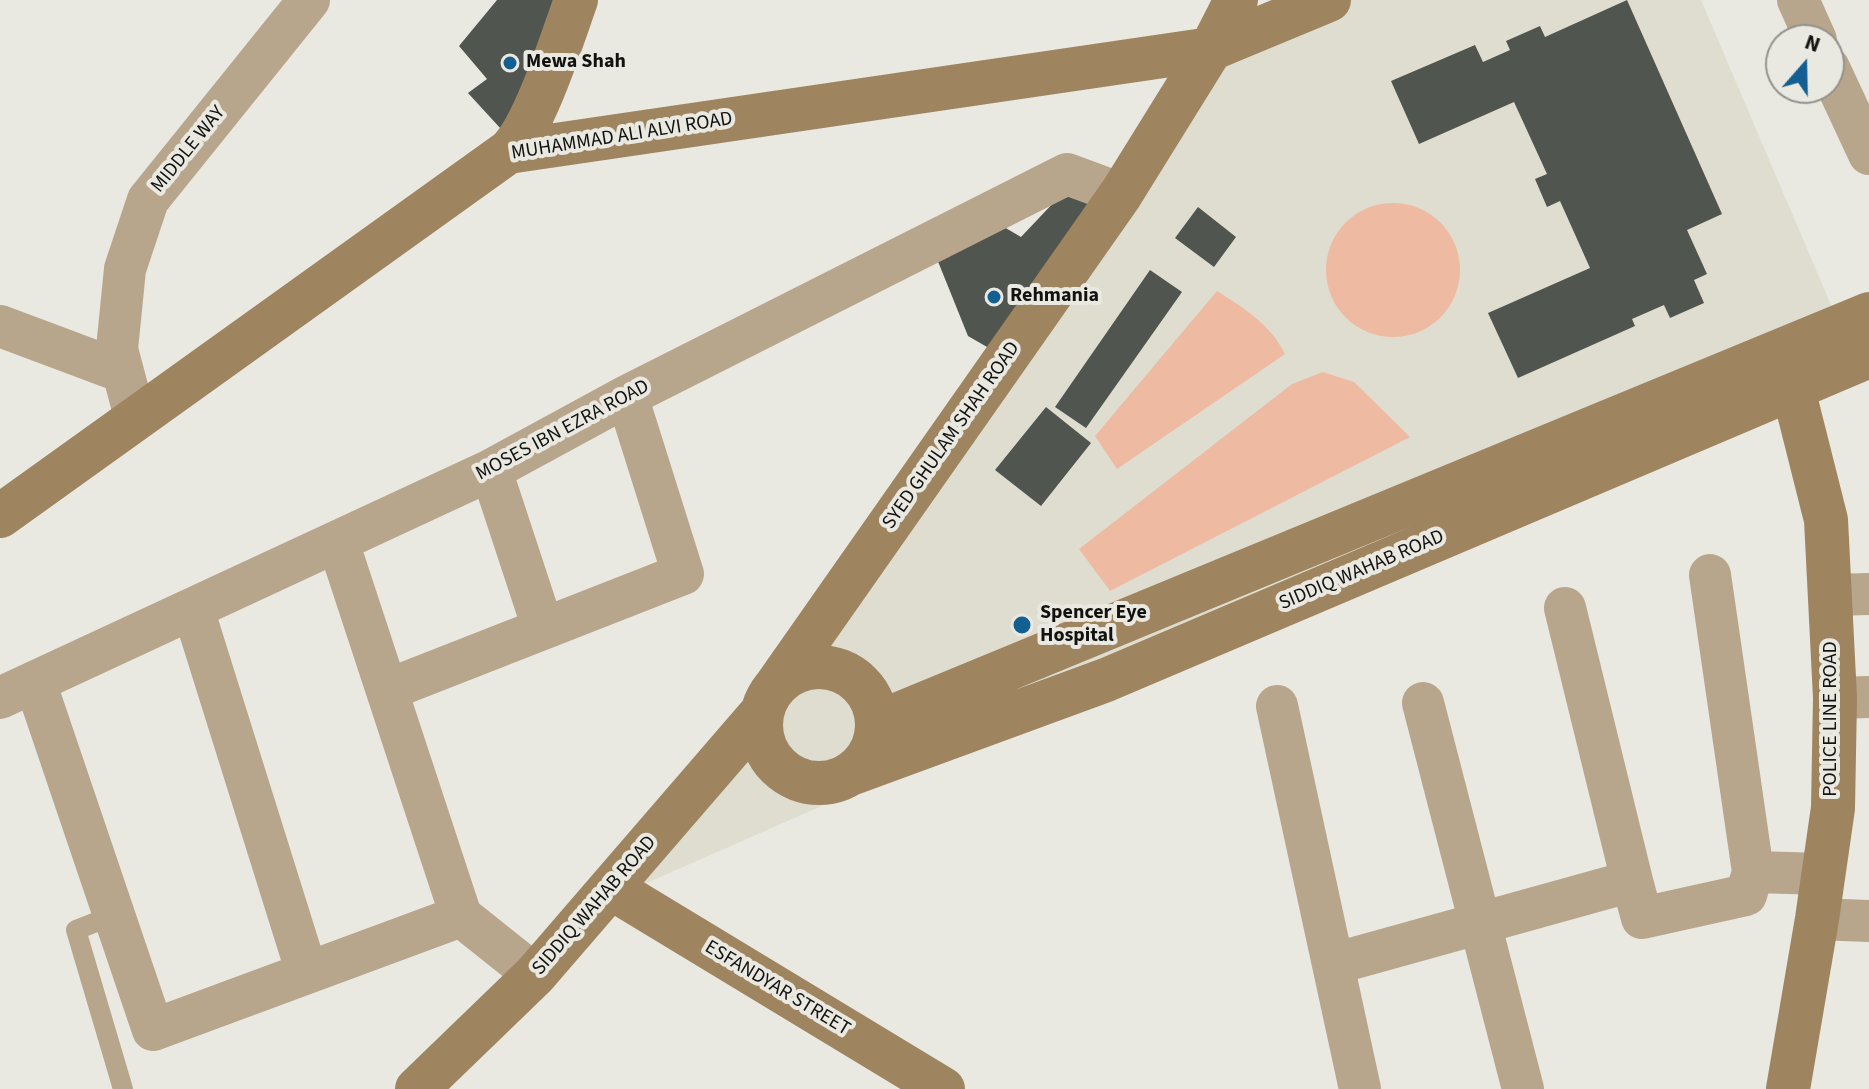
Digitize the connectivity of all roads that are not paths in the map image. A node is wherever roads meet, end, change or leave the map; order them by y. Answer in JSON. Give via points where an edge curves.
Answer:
{"nodes":[{"id":1,"x":309,"y":0,"type":"edge"},
{"id":2,"x":576,"y":0,"type":"edge"},
{"id":3,"x":1329,"y":0,"type":"edge"},
{"id":4,"x":1798,"y":0,"type":"edge"},
{"id":5,"x":1224,"y":23,"type":"edge"},
{"id":6,"x":1809,"y":24,"type":"edge"},
{"id":7,"x":1845,"y":102,"type":"edge"},
{"id":8,"x":508,"y":152,"type":"junction"},
{"id":9,"x":1869,"y":154,"type":"edge"},
{"id":10,"x":1121,"y":194,"type":"junction"},
{"id":11,"x":1869,"y":314,"type":"edge"},
{"id":12,"x":0,"y":326,"type":"edge"},
{"id":13,"x":1869,"y":356,"type":"edge"},
{"id":14,"x":1788,"y":369,"type":"junction"},
{"id":15,"x":123,"y":372,"type":"junction"},
{"id":16,"x":627,"y":396,"type":"junction"},
{"id":17,"x":135,"y":417,"type":"junction"},
{"id":18,"x":491,"y":470,"type":"junction"},
{"id":19,"x":0,"y":516,"type":"edge"},
{"id":20,"x":338,"y":542,"type":"junction"},
{"id":21,"x":1710,"y":575,"type":"dead end"},
{"id":22,"x":1850,"y":594,"type":"edge"},
{"id":23,"x":1565,"y":608,"type":"dead end"},
{"id":24,"x":193,"y":609,"type":"junction"},
{"id":25,"x":543,"y":628,"type":"junction"},
{"id":26,"x":18,"y":690,"type":"edge"},
{"id":27,"x":387,"y":690,"type":"junction"},
{"id":28,"x":1852,"y":698,"type":"edge"},
{"id":29,"x":769,"y":699,"type":"junction"},
{"id":30,"x":1423,"y":703,"type":"dead end"},
{"id":31,"x":1277,"y":706,"type":"dead end"},
{"id":32,"x":877,"y":723,"type":"junction"},
{"id":33,"x":850,"y":774,"type":"junction"},
{"id":34,"x":1753,"y":872,"type":"junction"},
{"id":35,"x":1824,"y":874,"type":"junction"},
{"id":36,"x":1632,"y":881,"type":"junction"},
{"id":37,"x":611,"y":888,"type":"junction"},
{"id":38,"x":114,"y":915,"type":"junction"},
{"id":39,"x":461,"y":916,"type":"junction"},
{"id":40,"x":1817,"y":919,"type":"junction"},
{"id":41,"x":1869,"y":921,"type":"edge"},
{"id":42,"x":1480,"y":923,"type":"junction"},
{"id":43,"x":1333,"y":964,"type":"junction"},
{"id":44,"x":307,"y":973,"type":"junction"},
{"id":45,"x":535,"y":975,"type":"junction"},
{"id":46,"x":123,"y":1089,"type":"edge"},
{"id":47,"x":417,"y":1089,"type":"edge"},
{"id":48,"x":943,"y":1089,"type":"edge"},
{"id":49,"x":1360,"y":1089,"type":"edge"},
{"id":50,"x":1523,"y":1089,"type":"edge"},
{"id":51,"x":1788,"y":1089,"type":"edge"}],
"edges":[{"from":1,"to":15,"type":"street","name":"MIDDLE WAY","via":[[148,200],[125,269],[117,349]]},
{"from":2,"to":8,"type":"main road","via":[[519,142]]},
{"from":3,"to":5,"type":"main road","name":"MUHAMMAD ALI ALVI ROAD"},
{"from":4,"to":6,"type":"street"},
{"from":5,"to":8,"type":"main road","name":"MUHAMMAD ALI ALVI ROAD"},
{"from":5,"to":10,"type":"main road","name":"SYED GHULAM SHAH ROAD"},
{"from":7,"to":9,"type":"street"},
{"from":8,"to":17,"type":"main road","name":"MUHAMMAD ALI ALVI ROAD"},
{"from":10,"to":16,"type":"street","name":"MOSES IBN EZRA ROAD","via":[[1067,174]]},
{"from":10,"to":29,"type":"main road","name":"SYED GHULAM SHAH ROAD"},
{"from":11,"to":14,"type":"main road","name":"SIDDIQ WAHAB ROAD"},
{"from":12,"to":15,"type":"street"},
{"from":13,"to":14,"type":"main road","name":"SIDDIQ WAHAB ROAD"},
{"from":14,"to":22,"type":"main road","name":"POLICE LINE ROAD"},
{"from":14,"to":32,"type":"main road","name":"SIDDIQ WAHAB ROAD"},
{"from":14,"to":33,"type":"main road","name":"SIDDIQ WAHAB ROAD","via":[[1106,680]]},
{"from":15,"to":17,"type":"street","name":"MIDDLE WAY"},
{"from":16,"to":18,"type":"street","name":"MOSES IBN EZRA ROAD"},
{"from":16,"to":25,"type":"street","via":[[683,574]]},
{"from":17,"to":19,"type":"main road","name":"MUHAMMAD ALI ALVI ROAD"},
{"from":18,"to":20,"type":"street","name":"MOSES IBN EZRA ROAD"},
{"from":18,"to":25,"type":"street"},
{"from":20,"to":24,"type":"street","name":"MOSES IBN EZRA ROAD"},
{"from":20,"to":27,"type":"street"},
{"from":21,"to":34,"type":"street"},
{"from":22,"to":28,"type":"main road","name":"POLICE LINE ROAD"},
{"from":23,"to":36,"type":"street"},
{"from":24,"to":26,"type":"street","name":"MOSES IBN EZRA ROAD"},
{"from":24,"to":44,"type":"street"},
{"from":25,"to":27,"type":"street"},
{"from":26,"to":38,"type":"street"},
{"from":27,"to":39,"type":"street"},
{"from":28,"to":35,"type":"main road","name":"POLICE LINE ROAD"},
{"from":29,"to":32,"type":"main road","via":[[788,676],[816,667],[846,674],[868,694]]},
{"from":29,"to":33,"type":"main road","via":[[763,743],[780,768],[806,782],[836,781]]},
{"from":29,"to":37,"type":"main road","name":"SIDDIQ WAHAB ROAD"},
{"from":30,"to":42,"type":"street"},
{"from":31,"to":43,"type":"street"},
{"from":32,"to":33,"type":"main road","via":[[870,752]]},
{"from":34,"to":35,"type":"street"},
{"from":34,"to":36,"type":"street","via":[[1746,895],[1642,918]]},
{"from":35,"to":40,"type":"main road","name":"POLICE LINE ROAD"},
{"from":36,"to":42,"type":"street"},
{"from":37,"to":45,"type":"main road","name":"SIDDIQ WAHAB ROAD"},
{"from":37,"to":48,"type":"main road","name":"ESFANDYAR STREET"},
{"from":38,"to":44,"type":"street","via":[[153,1030]]},
{"from":38,"to":46,"type":"lane","via":[[76,930]]},
{"from":39,"to":44,"type":"street"},
{"from":39,"to":45,"type":"street"},
{"from":40,"to":41,"type":"street"},
{"from":40,"to":51,"type":"main road","name":"POLICE LINE ROAD"},
{"from":42,"to":43,"type":"street"},
{"from":42,"to":50,"type":"street"},
{"from":43,"to":49,"type":"street"},
{"from":45,"to":47,"type":"main road","name":"SIDDIQ WAHAB ROAD"}]}
